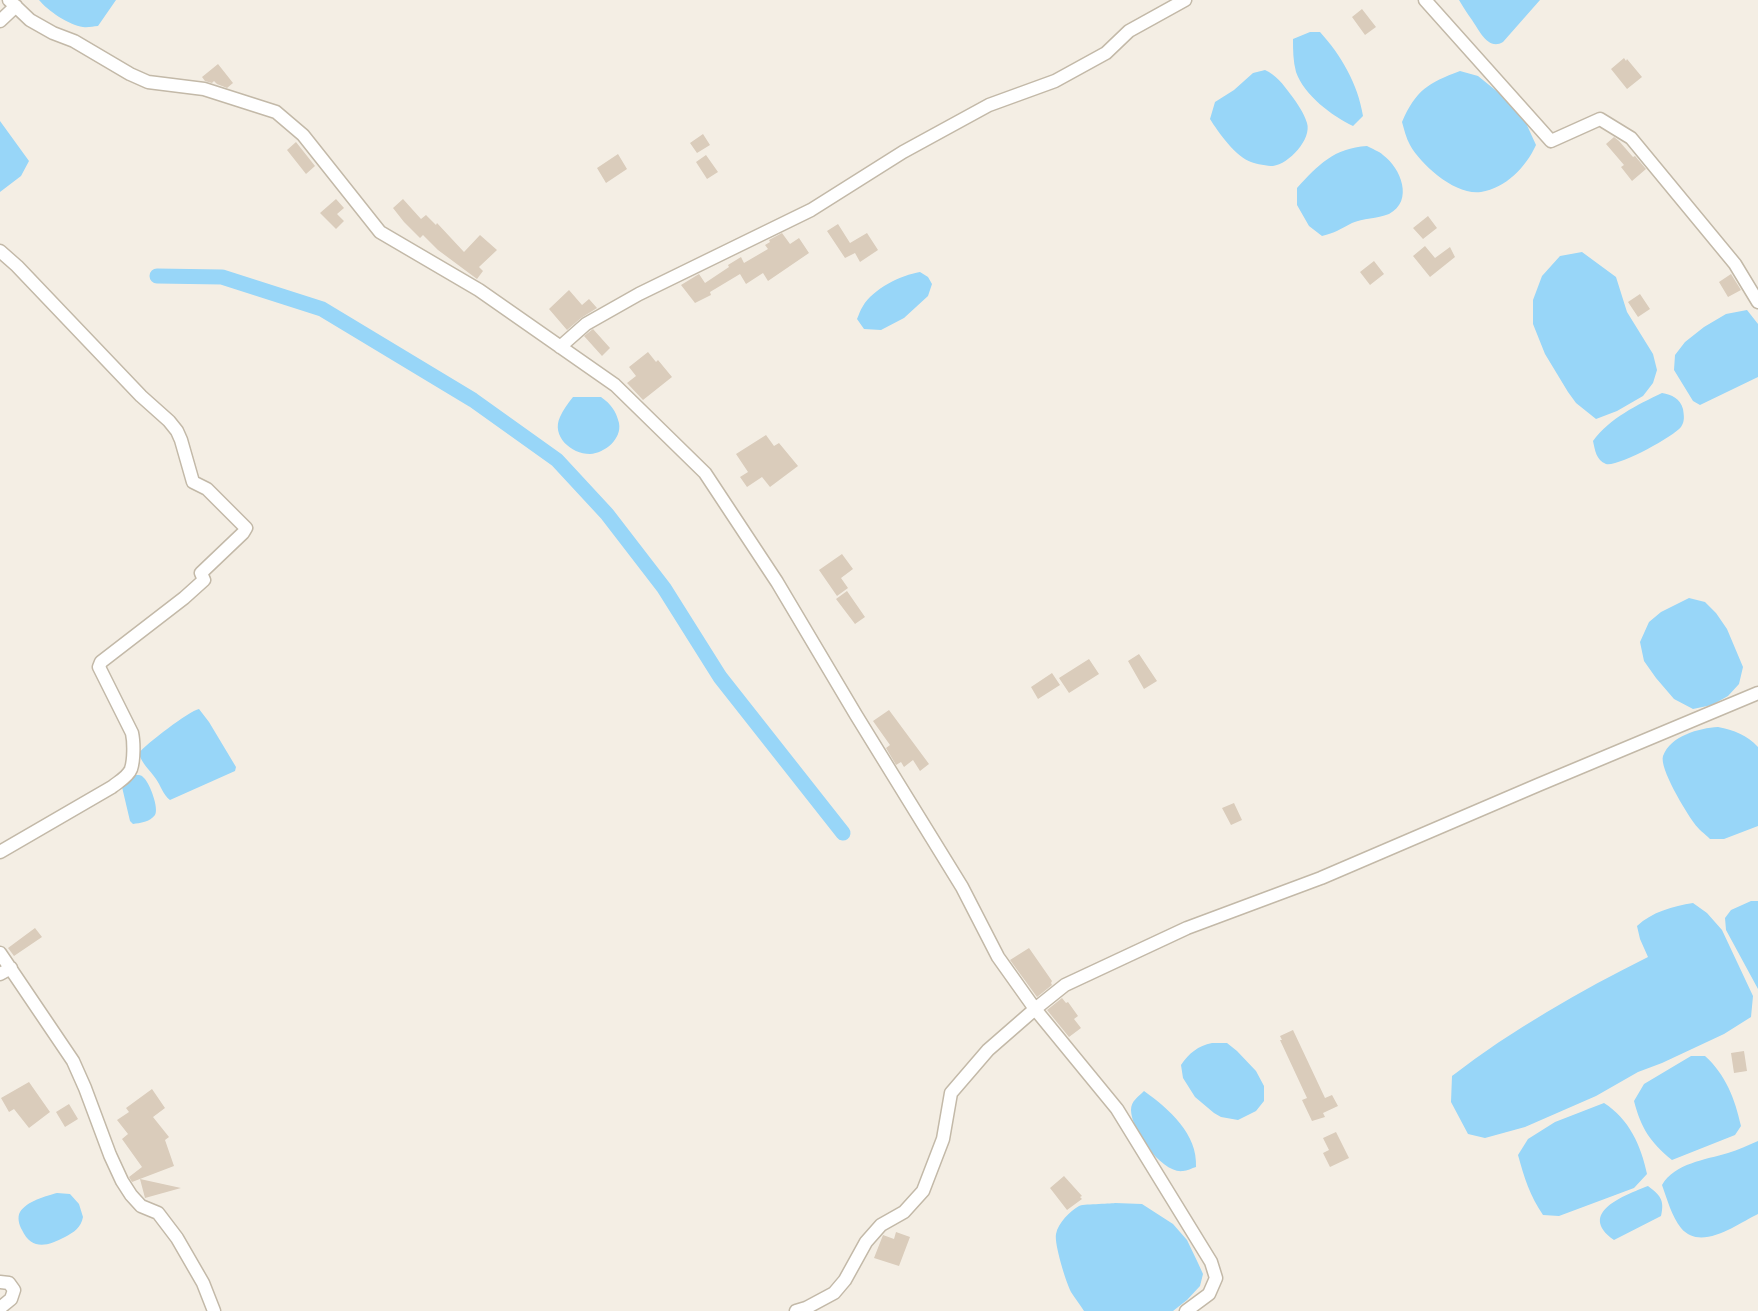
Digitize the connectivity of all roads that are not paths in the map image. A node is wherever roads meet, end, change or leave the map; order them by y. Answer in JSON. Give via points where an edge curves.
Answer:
{"nodes":[{"id":1,"x":1185,"y":0,"type":"edge"},
{"id":2,"x":1425,"y":0,"type":"edge"},
{"id":3,"x":13,"y":3,"type":"edge"},
{"id":4,"x":0,"y":21,"type":"edge"},
{"id":5,"x":0,"y":251,"type":"edge"},
{"id":6,"x":1758,"y":302,"type":"edge"},
{"id":7,"x":560,"y":346,"type":"junction"},
{"id":8,"x":1758,"y":693,"type":"edge"},
{"id":9,"x":0,"y":852,"type":"edge"},
{"id":10,"x":0,"y":953,"type":"edge"},
{"id":11,"x":5,"y":971,"type":"edge"},
{"id":12,"x":1035,"y":1009,"type":"junction"},
{"id":13,"x":0,"y":1282,"type":"edge"},
{"id":14,"x":0,"y":1308,"type":"edge"},
{"id":15,"x":214,"y":1311,"type":"edge"},
{"id":16,"x":796,"y":1311,"type":"edge"},
{"id":17,"x":1186,"y":1311,"type":"edge"}],
"edges":[{"from":1,"to":7,"type":"street","via":[[1129,31],[1106,52],[1055,81],[989,105],[903,152],[811,210],[639,294],[586,324]]},
{"from":2,"to":6,"type":"street","via":[[1551,141],[1600,119],[1632,138],[1735,264]]},
{"from":3,"to":4,"type":"street"},
{"from":3,"to":7,"type":"street","via":[[30,20],[130,74],[148,81],[204,89],[276,112],[303,135],[380,232],[479,290]]},
{"from":5,"to":9,"type":"street","via":[[177,431],[193,482],[207,489],[246,528],[201,573],[204,580],[101,662],[99,667],[134,742],[131,769],[126,776]]},
{"from":7,"to":12,"type":"street","via":[[615,385],[705,473],[777,582],[962,887],[998,957]]},
{"from":8,"to":12,"type":"street","via":[[1321,878],[1187,928],[1065,985]]},
{"from":10,"to":11,"type":"street"},
{"from":11,"to":15,"type":"street","via":[[73,1061],[122,1181],[141,1206],[158,1213],[177,1238]]},
{"from":12,"to":16,"type":"street","via":[[988,1050],[951,1093],[943,1139],[923,1191],[866,1242],[834,1293]]},
{"from":12,"to":17,"type":"street","via":[[1117,1109],[1211,1262],[1216,1278],[1209,1294]]},
{"from":13,"to":14,"type":"street","via":[[9,1283],[14,1290],[11,1299]]}]}
